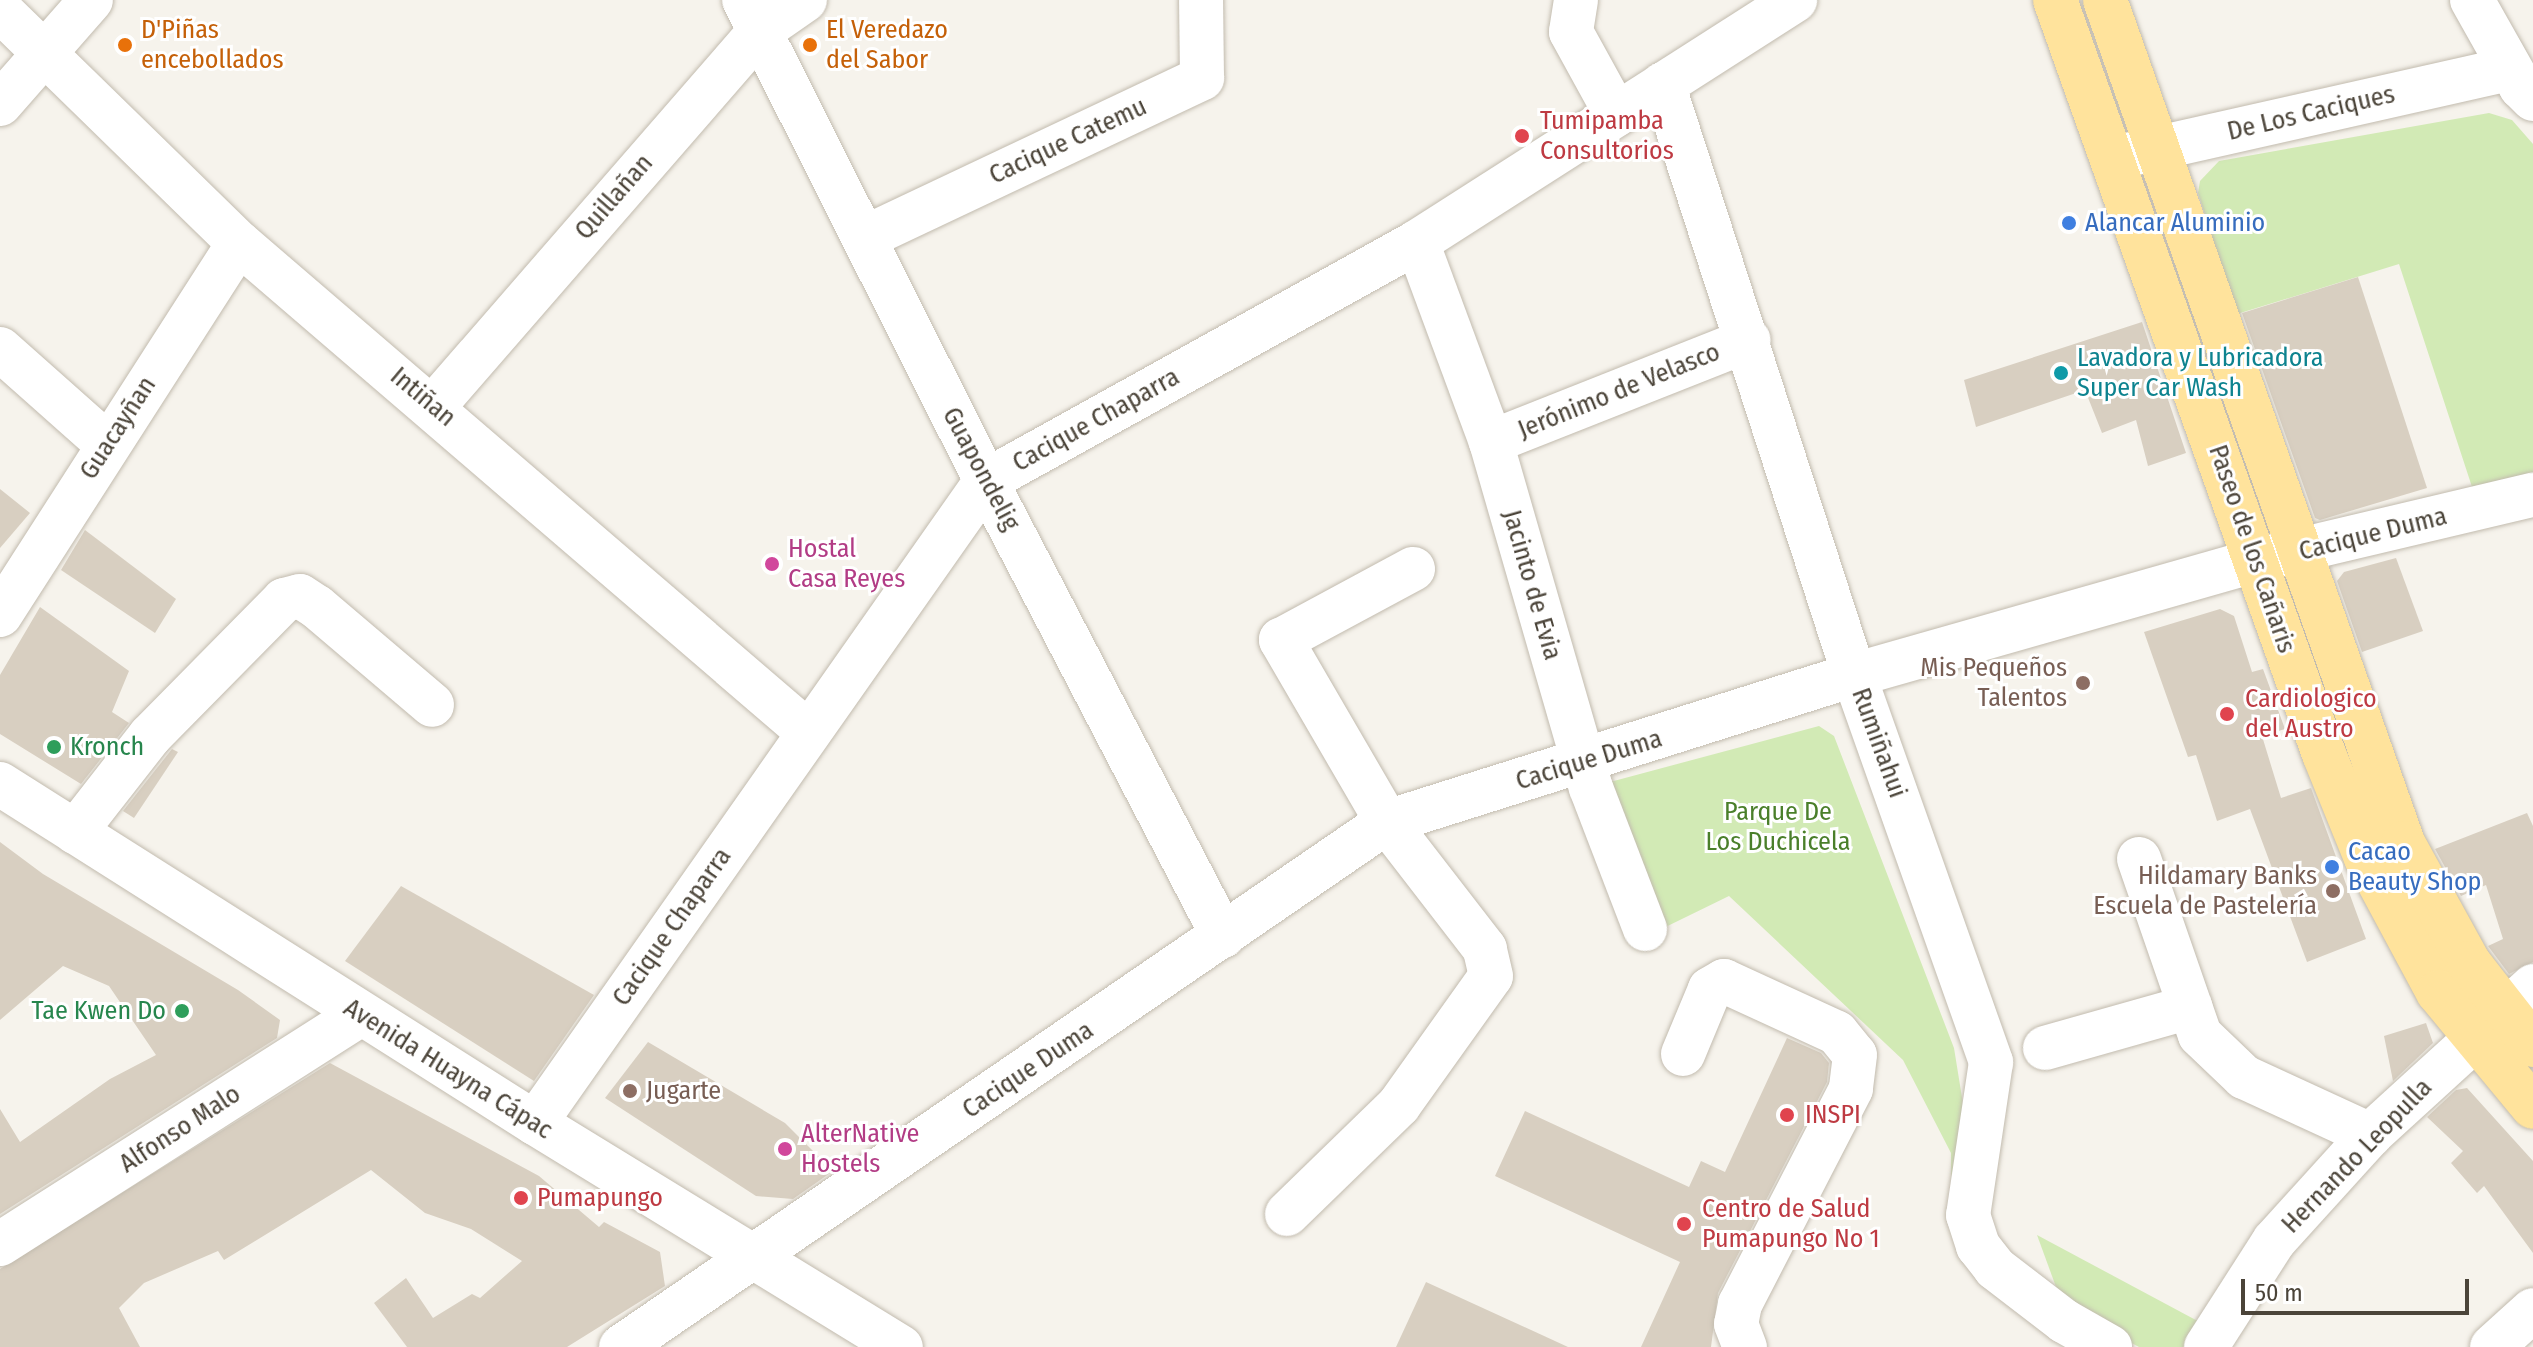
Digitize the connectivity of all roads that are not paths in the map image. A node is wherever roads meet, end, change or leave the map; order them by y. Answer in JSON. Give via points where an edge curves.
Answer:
{"nodes":[{"id":1,"x":91,"y":0,"type":"edge"},
{"id":2,"x":805,"y":0,"type":"edge"},
{"id":3,"x":1201,"y":0,"type":"edge"},
{"id":4,"x":1576,"y":0,"type":"edge"},
{"id":5,"x":1795,"y":0,"type":"edge"},
{"id":6,"x":2055,"y":0,"type":"edge"},
{"id":7,"x":2105,"y":0,"type":"edge"},
{"id":8,"x":2472,"y":0,"type":"edge"},
{"id":9,"x":0,"y":10,"type":"edge"},
{"id":10,"x":751,"y":16,"type":"edge"},
{"id":11,"x":46,"y":54,"type":"junction"},
{"id":12,"x":1663,"y":84,"type":"junction"},
{"id":13,"x":2521,"y":85,"type":"edge"},
{"id":14,"x":0,"y":104,"type":"edge"},
{"id":15,"x":1616,"y":114,"type":"junction"},
{"id":16,"x":2157,"y":148,"type":"junction"},
{"id":17,"x":2112,"y":158,"type":"junction"},
{"id":18,"x":864,"y":238,"type":"junction"},
{"id":19,"x":1417,"y":242,"type":"junction"},
{"id":20,"x":239,"y":243,"type":"junction"},
{"id":21,"x":1748,"y":340,"type":"junction"},
{"id":22,"x":0,"y":349,"type":"edge"},
{"id":23,"x":434,"y":406,"type":"junction"},
{"id":24,"x":1491,"y":442,"type":"junction"},
{"id":25,"x":107,"y":444,"type":"junction"},
{"id":26,"x":986,"y":481,"type":"junction"},
{"id":27,"x":2533,"y":495,"type":"edge"},
{"id":28,"x":2277,"y":556,"type":"junction"},
{"id":29,"x":1413,"y":569,"type":"dead end"},
{"id":30,"x":0,"y":615,"type":"edge"},
{"id":31,"x":1854,"y":675,"type":"junction"},
{"id":32,"x":432,"y":705,"type":"dead end"},
{"id":33,"x":808,"y":732,"type":"junction"},
{"id":34,"x":1583,"y":762,"type":"junction"},
{"id":35,"x":0,"y":784,"type":"edge"},
{"id":36,"x":1387,"y":822,"type":"junction"},
{"id":37,"x":75,"y":832,"type":"junction"},
{"id":38,"x":2139,"y":859,"type":"dead end"},
{"id":39,"x":1645,"y":929,"type":"dead end"},
{"id":40,"x":1223,"y":936,"type":"junction"},
{"id":41,"x":2190,"y":1007,"type":"junction"},
{"id":42,"x":2504,"y":1013,"type":"edge"},
{"id":43,"x":361,"y":1014,"type":"junction"},
{"id":44,"x":2533,"y":1045,"type":"edge"},
{"id":45,"x":2045,"y":1048,"type":"dead end"},
{"id":46,"x":1683,"y":1054,"type":"dead end"},
{"id":47,"x":2533,"y":1107,"type":"edge"},
{"id":48,"x":535,"y":1123,"type":"junction"},
{"id":49,"x":2370,"y":1135,"type":"junction"},
{"id":50,"x":1287,"y":1214,"type":"dead end"},
{"id":51,"x":0,"y":1244,"type":"edge"},
{"id":52,"x":753,"y":1258,"type":"junction"},
{"id":53,"x":2533,"y":1310,"type":"edge"},
{"id":54,"x":621,"y":1347,"type":"edge"},
{"id":55,"x":901,"y":1347,"type":"edge"},
{"id":56,"x":1745,"y":1347,"type":"edge"},
{"id":57,"x":2110,"y":1347,"type":"edge"},
{"id":58,"x":2206,"y":1347,"type":"edge"},
{"id":59,"x":2492,"y":1347,"type":"edge"}],
"edges":[{"from":1,"to":11,"type":"street"},
{"from":2,"to":10,"type":"street","name":"Quillañan"},
{"from":3,"to":18,"type":"street","name":"Cacique Catemu","via":[[1202,78]]},
{"from":4,"to":15,"type":"street","via":[[1571,32]]},
{"from":5,"to":12,"type":"street","name":"Cacique Chaparra"},
{"from":6,"to":17,"type":"main road","name":"Paseo de los Cañaris"},
{"from":7,"to":16,"type":"main road","name":"Paseo de los Cañaris"},
{"from":8,"to":13,"type":"street"},
{"from":9,"to":11,"type":"street","name":"Intiñan"},
{"from":10,"to":18,"type":"street","name":"Guapondelig"},
{"from":10,"to":23,"type":"street","name":"Quillañan"},
{"from":11,"to":14,"type":"street"},
{"from":11,"to":20,"type":"street","name":"Intiñan"},
{"from":12,"to":15,"type":"street","name":"Cacique Chaparra"},
{"from":12,"to":21,"type":"street","name":"Rumiñahui"},
{"from":13,"to":16,"type":"street","name":"De Los Caciques"},
{"from":15,"to":19,"type":"street","name":"Cacique Chaparra"},
{"from":16,"to":17,"type":"street","name":"De Los Caciques"},
{"from":16,"to":28,"type":"main road","name":"Paseo de los Cañaris"},
{"from":17,"to":28,"type":"main road","name":"Paseo de los Cañaris"},
{"from":18,"to":26,"type":"street","name":"Guapondelig"},
{"from":19,"to":24,"type":"street","name":"Jacinto de Evia"},
{"from":19,"to":26,"type":"street","name":"Cacique Chaparra"},
{"from":20,"to":23,"type":"street","name":"Intiñan"},
{"from":20,"to":25,"type":"street","name":"Guacayñan"},
{"from":21,"to":24,"type":"street","name":"Jerónimo de Velasco"},
{"from":21,"to":31,"type":"street","name":"Rumiñahui"},
{"from":22,"to":25,"type":"street"},
{"from":23,"to":33,"type":"street","name":"Intiñan"},
{"from":24,"to":34,"type":"street","name":"Jacinto de Evia"},
{"from":25,"to":30,"type":"street","name":"Guacayñan"},
{"from":26,"to":33,"type":"street","name":"Cacique Chaparra"},
{"from":26,"to":40,"type":"street","name":"Guapondelig"},
{"from":27,"to":28,"type":"street","name":"Cacique Duma"},
{"from":28,"to":31,"type":"street","name":"Cacique Duma"},
{"from":28,"to":42,"type":"main road","name":"Paseo de los Cañaris","via":[[2366,858],[2397,923]]},
{"from":29,"to":36,"type":"street","via":[[1281,640]]},
{"from":31,"to":34,"type":"street","name":"Cacique Duma"},
{"from":31,"to":57,"type":"street","name":"Rumiñahui","via":[[1991,1062],[1968,1215],[1978,1246],[2018,1286]]},
{"from":32,"to":37,"type":"street","via":[[317,607],[300,596],[284,600],[150,736]]},
{"from":33,"to":48,"type":"street","name":"Cacique Chaparra"},
{"from":34,"to":36,"type":"street","name":"Cacique Duma"},
{"from":34,"to":39,"type":"street","name":"Jacinto de Evia"},
{"from":35,"to":37,"type":"street","name":"Avenida Huayna Cápac"},
{"from":36,"to":40,"type":"street","name":"Cacique Duma"},
{"from":36,"to":50,"type":"street","via":[[1485,949],[1491,976],[1399,1105]]},
{"from":37,"to":43,"type":"street","name":"Avenida Huayna Cápac"},
{"from":38,"to":41,"type":"street"},
{"from":40,"to":52,"type":"street","name":"Cacique Duma"},
{"from":41,"to":45,"type":"street"},
{"from":41,"to":49,"type":"street","via":[[2200,1035],[2244,1077]]},
{"from":42,"to":44,"type":"main road","name":"Paseo de los Cañaris"},
{"from":42,"to":47,"type":"main road","name":"Paseo de los Cañaris"},
{"from":42,"to":49,"type":"street","name":"Hernando Leopulla"},
{"from":43,"to":48,"type":"street","name":"Avenida Huayna Cápac"},
{"from":43,"to":51,"type":"street","name":"Alfonso Malo"},
{"from":46,"to":56,"type":"street","via":[[1710,989],[1724,981],[1837,1033],[1855,1055],[1851,1089],[1740,1304],[1736,1324]]},
{"from":48,"to":52,"type":"street","name":"Avenida Huayna Cápac"},
{"from":49,"to":58,"type":"street","name":"Hernando Leopulla","via":[[2274,1241]]},
{"from":52,"to":54,"type":"street","name":"Cacique Duma"},
{"from":52,"to":55,"type":"street","name":"Avenida Huayna Cápac"},
{"from":53,"to":59,"type":"street"}]}
